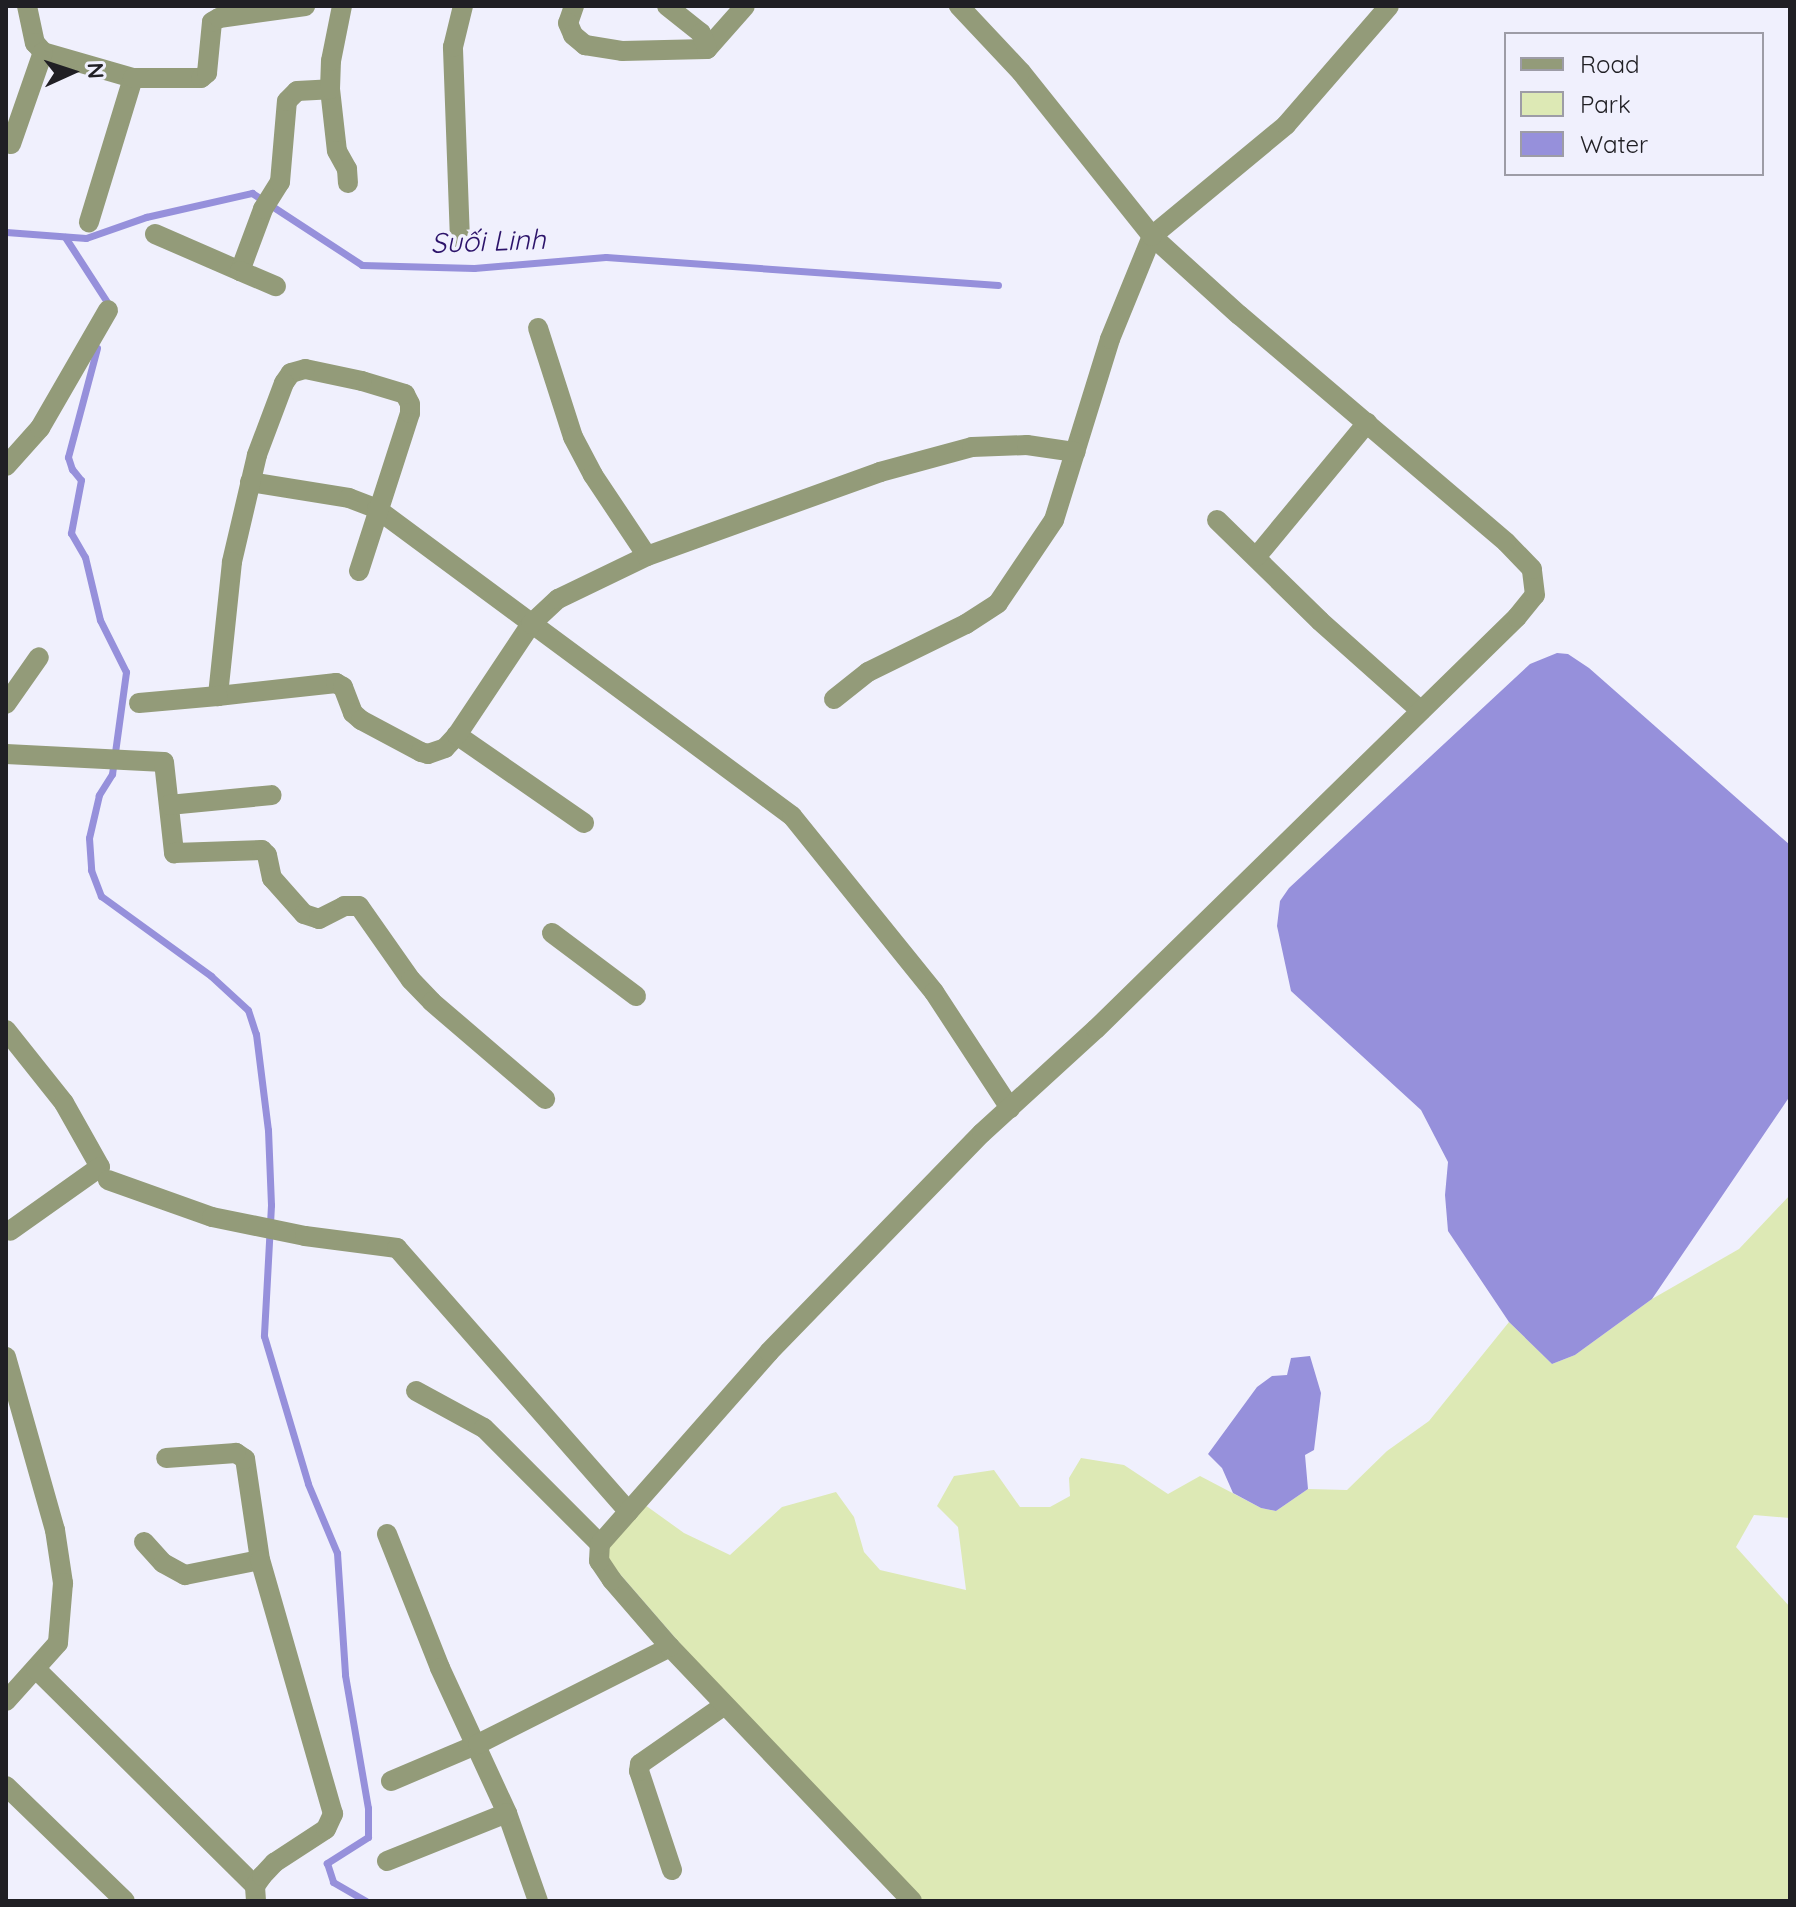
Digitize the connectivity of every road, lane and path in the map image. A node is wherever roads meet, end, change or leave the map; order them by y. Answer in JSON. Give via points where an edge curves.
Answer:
{"nodes":[{"id":1,"x":27,"y":6,"type":"edge"},
{"id":2,"x":305,"y":6,"type":"edge"},
{"id":3,"x":342,"y":6,"type":"edge"},
{"id":4,"x":463,"y":6,"type":"edge"},
{"id":5,"x":574,"y":6,"type":"edge"},
{"id":6,"x":667,"y":6,"type":"edge"},
{"id":7,"x":745,"y":6,"type":"edge"},
{"id":8,"x":959,"y":6,"type":"edge"},
{"id":9,"x":1389,"y":6,"type":"edge"},
{"id":10,"x":707,"y":49,"type":"junction"},
{"id":11,"x":43,"y":52,"type":"junction"},
{"id":12,"x":133,"y":78,"type":"junction"},
{"id":13,"x":330,"y":89,"type":"junction"},
{"id":14,"x":11,"y":144,"type":"dead end"},
{"id":15,"x":348,"y":183,"type":"dead end"},
{"id":16,"x":89,"y":222,"type":"dead end"},
{"id":17,"x":155,"y":234,"type":"dead end"},
{"id":18,"x":1152,"y":236,"type":"junction"},
{"id":19,"x":460,"y":240,"type":"dead end"},
{"id":20,"x":240,"y":271,"type":"junction"},
{"id":21,"x":276,"y":286,"type":"dead end"},
{"id":22,"x":108,"y":310,"type":"dead end"},
{"id":23,"x":538,"y":328,"type":"dead end"},
{"id":24,"x":1367,"y":423,"type":"junction"},
{"id":25,"x":1075,"y":452,"type":"junction"},
{"id":26,"x":6,"y":466,"type":"edge"},
{"id":27,"x":250,"y":482,"type":"junction"},
{"id":28,"x":377,"y":509,"type":"junction"},
{"id":29,"x":1217,"y":520,"type":"dead end"},
{"id":30,"x":647,"y":556,"type":"junction"},
{"id":31,"x":1257,"y":556,"type":"junction"},
{"id":32,"x":359,"y":571,"type":"dead end"},
{"id":33,"x":531,"y":624,"type":"junction"},
{"id":34,"x":39,"y":657,"type":"dead end"},
{"id":35,"x":218,"y":696,"type":"junction"},
{"id":36,"x":834,"y":699,"type":"dead end"},
{"id":37,"x":139,"y":703,"type":"dead end"},
{"id":38,"x":6,"y":704,"type":"edge"},
{"id":39,"x":1421,"y":711,"type":"junction"},
{"id":40,"x":457,"y":735,"type":"junction"},
{"id":41,"x":6,"y":754,"type":"edge"},
{"id":42,"x":272,"y":795,"type":"dead end"},
{"id":43,"x":169,"y":805,"type":"junction"},
{"id":44,"x":584,"y":823,"type":"dead end"},
{"id":45,"x":552,"y":933,"type":"dead end"},
{"id":46,"x":636,"y":996,"type":"dead end"},
{"id":47,"x":6,"y":1030,"type":"edge"},
{"id":48,"x":545,"y":1099,"type":"dead end"},
{"id":49,"x":1010,"y":1108,"type":"junction"},
{"id":50,"x":108,"y":1180,"type":"dead end"},
{"id":51,"x":7,"y":1229,"type":"edge"},
{"id":52,"x":6,"y":1357,"type":"edge"},
{"id":53,"x":416,"y":1391,"type":"dead end"},
{"id":54,"x":166,"y":1458,"type":"dead end"},
{"id":55,"x":629,"y":1512,"type":"junction"},
{"id":56,"x":387,"y":1534,"type":"dead end"},
{"id":57,"x":144,"y":1542,"type":"dead end"},
{"id":58,"x":600,"y":1544,"type":"junction"},
{"id":59,"x":260,"y":1560,"type":"junction"},
{"id":60,"x":670,"y":1647,"type":"junction"},
{"id":61,"x":36,"y":1669,"type":"junction"},
{"id":62,"x":6,"y":1701,"type":"edge"},
{"id":63,"x":723,"y":1706,"type":"junction"},
{"id":64,"x":478,"y":1744,"type":"junction"},
{"id":65,"x":391,"y":1781,"type":"dead end"},
{"id":66,"x":6,"y":1786,"type":"edge"},
{"id":67,"x":507,"y":1813,"type":"junction"},
{"id":68,"x":387,"y":1861,"type":"dead end"},
{"id":69,"x":672,"y":1870,"type":"dead end"},
{"id":70,"x":256,"y":1894,"type":"edge"},
{"id":71,"x":125,"y":1901,"type":"edge"},
{"id":72,"x":538,"y":1901,"type":"edge"},
{"id":73,"x":912,"y":1901,"type":"edge"}],
"edges":[{"from":1,"to":11,"type":"street","via":[[35,43]]},
{"from":2,"to":12,"type":"street","via":[[212,22],[207,73],[201,78]]},
{"from":3,"to":13,"type":"street"},
{"from":4,"to":19,"type":"street","via":[[453,47]]},
{"from":5,"to":10,"type":"street","via":[[568,23],[585,45],[622,51]]},
{"from":6,"to":10,"type":"street","via":[[701,33]]},
{"from":7,"to":10,"type":"street"},
{"from":8,"to":18,"type":"street","via":[[1021,72]]},
{"from":9,"to":18,"type":"street","via":[[1286,125]]},
{"from":11,"to":12,"type":"street"},
{"from":11,"to":14,"type":"street"},
{"from":12,"to":16,"type":"street"},
{"from":13,"to":15,"type":"street","via":[[337,151]]},
{"from":13,"to":20,"type":"street","via":[[291,94],[280,182],[263,209]]},
{"from":17,"to":20,"type":"street"},
{"from":18,"to":24,"type":"street"},
{"from":18,"to":25,"type":"street","via":[[1110,339]]},
{"from":20,"to":21,"type":"street"},
{"from":22,"to":26,"type":"street","via":[[40,428]]},
{"from":23,"to":30,"type":"street","via":[[573,437]]},
{"from":24,"to":31,"type":"street"},
{"from":24,"to":39,"type":"street","via":[[1532,569],[1535,595]]},
{"from":25,"to":30,"type":"street","via":[[1027,445],[972,447],[880,472]]},
{"from":25,"to":36,"type":"street","via":[[1054,520],[998,603],[868,672]]},
{"from":27,"to":28,"type":"street","via":[[349,498]]},
{"from":27,"to":28,"type":"street","via":[[291,373],[305,369],[348,378],[405,394],[410,404]]},
{"from":27,"to":35,"type":"street","via":[[232,562]]},
{"from":28,"to":32,"type":"street"},
{"from":28,"to":33,"type":"street"},
{"from":29,"to":31,"type":"street"},
{"from":30,"to":33,"type":"street","via":[[583,584]]},
{"from":31,"to":39,"type":"street"},
{"from":33,"to":40,"type":"street"},
{"from":33,"to":49,"type":"street","via":[[792,816],[934,992]]},
{"from":34,"to":38,"type":"street"},
{"from":35,"to":37,"type":"street"},
{"from":35,"to":40,"type":"street","via":[[336,683],[361,720],[421,752],[445,748]]},
{"from":39,"to":49,"type":"street"},
{"from":40,"to":44,"type":"street"},
{"from":41,"to":43,"type":"street","via":[[164,762]]},
{"from":42,"to":43,"type":"street"},
{"from":43,"to":48,"type":"street","via":[[174,853],[262,850],[272,878],[304,914],[319,919],[344,906],[359,906],[432,1002]]},
{"from":45,"to":46,"type":"street"},
{"from":47,"to":51,"type":"street","via":[[64,1103],[100,1167]]},
{"from":49,"to":55,"type":"street","via":[[769,1352]]},
{"from":50,"to":55,"type":"street","via":[[212,1217],[397,1248]]},
{"from":52,"to":61,"type":"street","via":[[55,1530],[63,1583],[58,1643]]},
{"from":53,"to":58,"type":"street","via":[[484,1428]]},
{"from":54,"to":59,"type":"street","via":[[236,1453],[245,1459]]},
{"from":55,"to":58,"type":"street"},
{"from":56,"to":64,"type":"street","via":[[440,1668]]},
{"from":57,"to":59,"type":"street","via":[[163,1563],[185,1575]]},
{"from":58,"to":60,"type":"street","via":[[597,1553],[605,1571]]},
{"from":59,"to":70,"type":"street","via":[[333,1814],[326,1829],[274,1863]]},
{"from":60,"to":63,"type":"street"},
{"from":60,"to":64,"type":"street"},
{"from":61,"to":62,"type":"street"},
{"from":61,"to":70,"type":"street"},
{"from":63,"to":69,"type":"street","via":[[640,1764]]},
{"from":63,"to":73,"type":"street"},
{"from":64,"to":65,"type":"street"},
{"from":64,"to":67,"type":"street"},
{"from":66,"to":71,"type":"street"},
{"from":67,"to":68,"type":"street"},
{"from":67,"to":72,"type":"street"}]}
